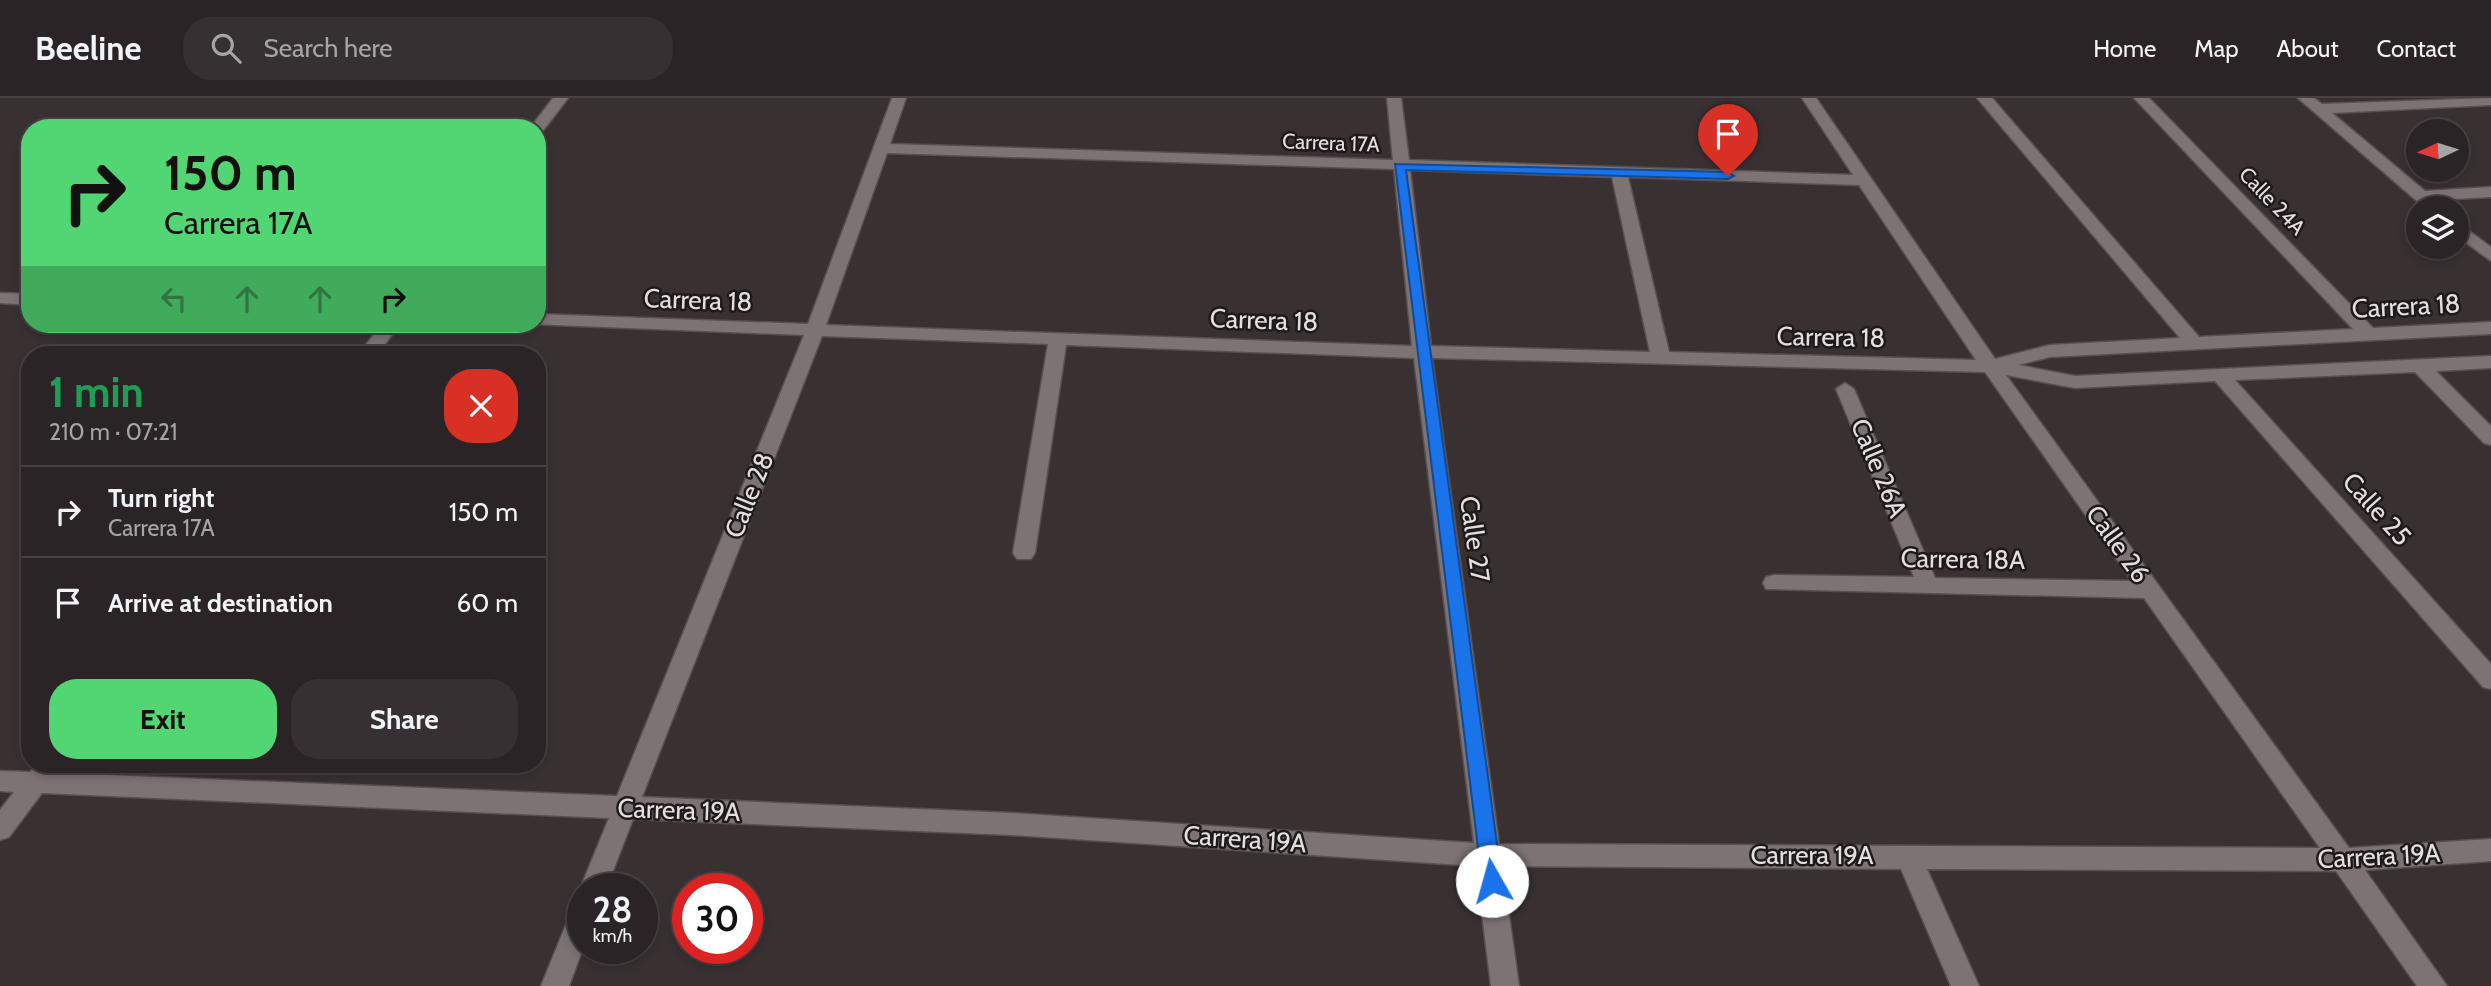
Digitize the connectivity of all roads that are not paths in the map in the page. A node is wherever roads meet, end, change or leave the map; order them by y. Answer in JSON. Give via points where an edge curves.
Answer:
{"nodes":[{"id":1,"x":561,"y":98,"type":"edge"},
{"id":2,"x":900,"y":98,"type":"edge"},
{"id":3,"x":1394,"y":98,"type":"edge"},
{"id":4,"x":1809,"y":98,"type":"edge"},
{"id":5,"x":1984,"y":98,"type":"edge"},
{"id":6,"x":2141,"y":98,"type":"edge"},
{"id":7,"x":2491,"y":102,"type":"edge"},
{"id":8,"x":2312,"y":103,"type":"edge"},
{"id":9,"x":545,"y":119,"type":"edge"},
{"id":10,"x":880,"y":148,"type":"junction"},
{"id":11,"x":1399,"y":166,"type":"junction"},
{"id":12,"x":1619,"y":173,"type":"junction"},
{"id":13,"x":1865,"y":180,"type":"junction"},
{"id":14,"x":2491,"y":192,"type":"edge"},
{"id":15,"x":2420,"y":195,"type":"joint"},
{"id":16,"x":2469,"y":237,"type":"edge"},
{"id":17,"x":2491,"y":256,"type":"edge"},
{"id":18,"x":0,"y":298,"type":"edge"},
{"id":19,"x":21,"y":299,"type":"edge"},
{"id":20,"x":546,"y":320,"type":"edge"},
{"id":21,"x":2491,"y":328,"type":"edge"},
{"id":22,"x":815,"y":330,"type":"junction"},
{"id":23,"x":2369,"y":335,"type":"junction"},
{"id":24,"x":1058,"y":339,"type":"junction"},
{"id":25,"x":2195,"y":344,"type":"junction"},
{"id":26,"x":1422,"y":352,"type":"junction"},
{"id":27,"x":1661,"y":359,"type":"junction"},
{"id":28,"x":2491,"y":362,"type":"edge"},
{"id":29,"x":1990,"y":366,"type":"junction"},
{"id":30,"x":2419,"y":366,"type":"junction"},
{"id":31,"x":2220,"y":375,"type":"junction"},
{"id":32,"x":1846,"y":390,"type":"dead end"},
{"id":33,"x":2491,"y":438,"type":"edge"},
{"id":34,"x":1024,"y":553,"type":"dead end"},
{"id":35,"x":1774,"y":583,"type":"dead end"},
{"id":36,"x":1928,"y":586,"type":"junction"},
{"id":37,"x":2151,"y":590,"type":"junction"},
{"id":38,"x":2491,"y":680,"type":"edge"},
{"id":39,"x":43,"y":774,"type":"edge"},
{"id":40,"x":0,"y":781,"type":"edge"},
{"id":41,"x":624,"y":808,"type":"junction"},
{"id":42,"x":0,"y":830,"type":"edge"},
{"id":43,"x":2491,"y":850,"type":"edge"},
{"id":44,"x":1489,"y":855,"type":"junction"},
{"id":45,"x":1908,"y":855,"type":"junction"},
{"id":46,"x":2345,"y":860,"type":"junction"},
{"id":47,"x":599,"y":873,"type":"edge"},
{"id":48,"x":567,"y":955,"type":"edge"},
{"id":49,"x":555,"y":986,"type":"edge"},
{"id":50,"x":1505,"y":986,"type":"edge"},
{"id":51,"x":1965,"y":986,"type":"edge"},
{"id":52,"x":2433,"y":986,"type":"edge"}],
"edges":[{"from":1,"to":9,"type":"street"},
{"from":2,"to":10,"type":"street","name":"Calle 28"},
{"from":3,"to":11,"type":"street","name":"Calle 27"},
{"from":4,"to":13,"type":"street","name":"Calle 26"},
{"from":5,"to":25,"type":"street"},
{"from":6,"to":23,"type":"street","name":"Calle 24A"},
{"from":7,"to":8,"type":"street"},
{"from":8,"to":15,"type":"street"},
{"from":10,"to":11,"type":"street","name":"Carrera 17A"},
{"from":10,"to":22,"type":"street","name":"Calle 28"},
{"from":11,"to":12,"type":"street","name":"Carrera 17A"},
{"from":11,"to":26,"type":"street","name":"Calle 27"},
{"from":12,"to":13,"type":"street","name":"Carrera 17A"},
{"from":12,"to":27,"type":"street"},
{"from":13,"to":29,"type":"street","name":"Calle 26"},
{"from":14,"to":15,"type":"street"},
{"from":16,"to":17,"type":"street"},
{"from":18,"to":19,"type":"street"},
{"from":20,"to":22,"type":"street","name":"Carrera 18"},
{"from":21,"to":23,"type":"street","name":"Carrera 18"},
{"from":22,"to":24,"type":"street","name":"Carrera 18"},
{"from":22,"to":41,"type":"street","name":"Calle 28"},
{"from":23,"to":25,"type":"street","name":"Carrera 18"},
{"from":24,"to":26,"type":"street","name":"Carrera 18"},
{"from":24,"to":34,"type":"street"},
{"from":25,"to":29,"type":"street","name":"Carrera 18","via":[[2050,352]]},
{"from":26,"to":27,"type":"street","name":"Carrera 18"},
{"from":26,"to":44,"type":"street","name":"Calle 27"},
{"from":27,"to":29,"type":"street","name":"Carrera 18"},
{"from":28,"to":30,"type":"street","name":"Carrera 18"},
{"from":29,"to":31,"type":"street","name":"Carrera 18","via":[[2075,382]]},
{"from":29,"to":37,"type":"street","name":"Calle 26"},
{"from":30,"to":31,"type":"street","name":"Carrera 18"},
{"from":30,"to":33,"type":"street"},
{"from":31,"to":38,"type":"street","name":"Calle 25"},
{"from":32,"to":36,"type":"street","name":"Calle 26A"},
{"from":35,"to":36,"type":"street","name":"Carrera 18A"},
{"from":36,"to":37,"type":"street","name":"Carrera 18A"},
{"from":37,"to":46,"type":"street","name":"Calle 26"},
{"from":39,"to":40,"type":"street","name":"Carrera 19A"},
{"from":39,"to":41,"type":"street","name":"Carrera 19A"},
{"from":39,"to":42,"type":"street"},
{"from":41,"to":44,"type":"street","name":"Carrera 19A","via":[[1012,824]]},
{"from":41,"to":47,"type":"street","name":"Calle 28"},
{"from":43,"to":46,"type":"street","name":"Carrera 19A"},
{"from":44,"to":45,"type":"street","name":"Carrera 19A"},
{"from":44,"to":50,"type":"street","name":"Calle 27"},
{"from":45,"to":46,"type":"street","name":"Carrera 19A"},
{"from":45,"to":51,"type":"street"},
{"from":46,"to":52,"type":"street","name":"Calle 26"},
{"from":48,"to":49,"type":"street"}]}
